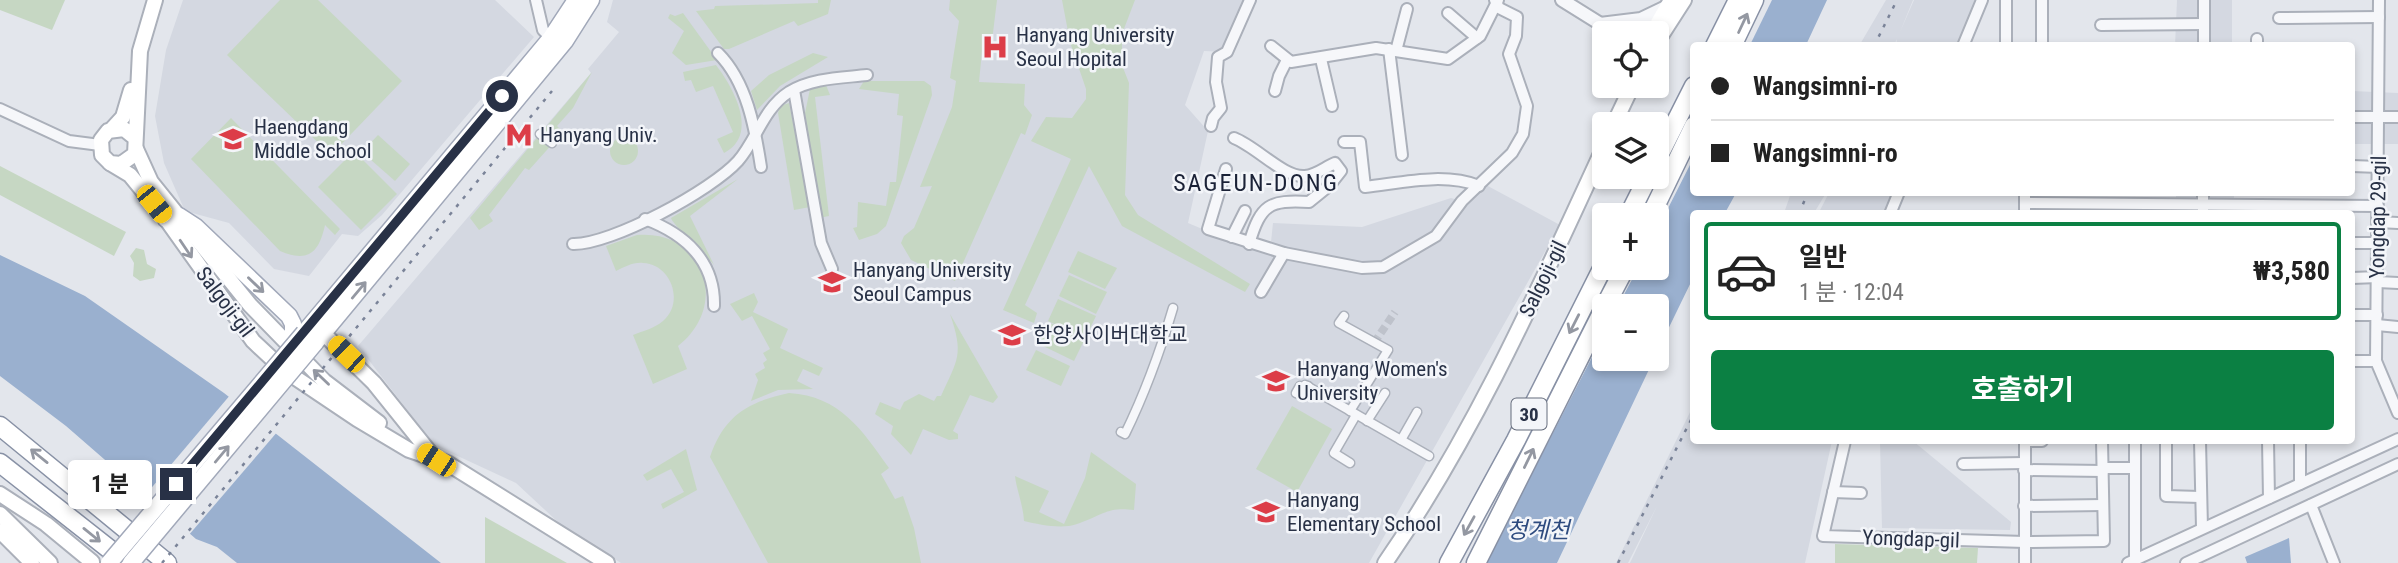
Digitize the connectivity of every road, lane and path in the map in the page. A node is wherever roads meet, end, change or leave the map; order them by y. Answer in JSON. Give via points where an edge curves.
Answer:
{"nodes":[{"id":1,"x":155,"y":0,"type":"edge"},
{"id":2,"x":537,"y":0,"type":"edge"},
{"id":3,"x":576,"y":0,"type":"edge"},
{"id":4,"x":591,"y":0,"type":"edge"},
{"id":5,"x":1250,"y":0,"type":"edge"},
{"id":6,"x":1562,"y":0,"type":"edge"},
{"id":7,"x":1684,"y":0,"type":"edge"},
{"id":8,"x":1729,"y":0,"type":"edge"},
{"id":9,"x":1738,"y":0,"type":"edge"},
{"id":10,"x":1754,"y":0,"type":"edge"},
{"id":11,"x":1982,"y":0,"type":"edge"},
{"id":12,"x":2006,"y":0,"type":"edge"},
{"id":13,"x":2042,"y":0,"type":"edge"},
{"id":14,"x":2204,"y":0,"type":"edge"},
{"id":15,"x":2379,"y":0,"type":"edge"},
{"id":16,"x":1497,"y":1,"type":"edge"},
{"id":17,"x":1668,"y":4,"type":"edge"},
{"id":18,"x":1407,"y":9,"type":"dead end"},
{"id":19,"x":1448,"y":13,"type":"dead end"},
{"id":20,"x":2379,"y":17,"type":"junction"},
{"id":21,"x":2279,"y":18,"type":"dead end"},
{"id":22,"x":1593,"y":21,"type":"edge"},
{"id":23,"x":1633,"y":21,"type":"edge"},
{"id":24,"x":1659,"y":21,"type":"edge"},
{"id":25,"x":1669,"y":23,"type":"edge"},
{"id":26,"x":2203,"y":24,"type":"junction"},
{"id":27,"x":2101,"y":25,"type":"dead end"},
{"id":28,"x":551,"y":38,"type":"junction"},
{"id":29,"x":1477,"y":38,"type":"junction"},
{"id":30,"x":1714,"y":42,"type":"edge"},
{"id":31,"x":1715,"y":42,"type":"edge"},
{"id":32,"x":1734,"y":42,"type":"edge"},
{"id":33,"x":1965,"y":42,"type":"edge"},
{"id":34,"x":2006,"y":42,"type":"edge"},
{"id":35,"x":2042,"y":42,"type":"edge"},
{"id":36,"x":2204,"y":42,"type":"edge"},
{"id":37,"x":1271,"y":46,"type":"dead end"},
{"id":38,"x":1392,"y":50,"type":"junction"},
{"id":39,"x":140,"y":51,"type":"junction"},
{"id":40,"x":719,"y":53,"type":"dead end"},
{"id":41,"x":1321,"y":59,"type":"junction"},
{"id":42,"x":1287,"y":60,"type":"junction"},
{"id":43,"x":867,"y":75,"type":"dead end"},
{"id":44,"x":794,"y":90,"type":"junction"},
{"id":45,"x":1275,"y":91,"type":"dead end"},
{"id":46,"x":1690,"y":94,"type":"edge"},
{"id":47,"x":1332,"y":106,"type":"dead end"},
{"id":48,"x":0,"y":109,"type":"edge"},
{"id":49,"x":2355,"y":117,"type":"edge"},
{"id":50,"x":2379,"y":117,"type":"junction"},
{"id":51,"x":2398,"y":117,"type":"edge"},
{"id":52,"x":1211,"y":126,"type":"dead end"},
{"id":53,"x":112,"y":129,"type":"junction"},
{"id":54,"x":756,"y":132,"type":"junction"},
{"id":55,"x":540,"y":134,"type":"dead end"},
{"id":56,"x":1690,"y":134,"type":"edge"},
{"id":57,"x":1669,"y":135,"type":"edge"},
{"id":58,"x":1234,"y":138,"type":"dead end"},
{"id":59,"x":1344,"y":142,"type":"dead end"},
{"id":60,"x":135,"y":143,"type":"junction"},
{"id":61,"x":552,"y":143,"type":"dead end"},
{"id":62,"x":100,"y":145,"type":"junction"},
{"id":63,"x":1402,"y":155,"type":"dead end"},
{"id":64,"x":110,"y":163,"type":"junction"},
{"id":65,"x":2355,"y":166,"type":"edge"},
{"id":66,"x":761,"y":167,"type":"dead end"},
{"id":67,"x":2379,"y":167,"type":"junction"},
{"id":68,"x":1226,"y":169,"type":"dead end"},
{"id":69,"x":1592,"y":172,"type":"edge"},
{"id":70,"x":1476,"y":190,"type":"junction"},
{"id":71,"x":1657,"y":203,"type":"edge"},
{"id":72,"x":2025,"y":203,"type":"edge"},
{"id":73,"x":2378,"y":206,"type":"junction"},
{"id":74,"x":2203,"y":210,"type":"edge"},
{"id":75,"x":1245,"y":211,"type":"dead end"},
{"id":76,"x":172,"y":218,"type":"junction"},
{"id":77,"x":645,"y":219,"type":"junction"},
{"id":78,"x":2378,"y":222,"type":"junction"},
{"id":79,"x":2398,"y":223,"type":"edge"},
{"id":80,"x":1232,"y":237,"type":"junction"},
{"id":81,"x":2355,"y":243,"type":"edge"},
{"id":82,"x":2379,"y":243,"type":"junction"},
{"id":83,"x":573,"y":244,"type":"dead end"},
{"id":84,"x":1249,"y":244,"type":"junction"},
{"id":85,"x":1284,"y":253,"type":"junction"},
{"id":86,"x":832,"y":270,"type":"dead end"},
{"id":87,"x":2355,"y":278,"type":"edge"},
{"id":88,"x":1596,"y":280,"type":"edge"},
{"id":89,"x":2378,"y":280,"type":"junction"},
{"id":90,"x":2398,"y":283,"type":"edge"},
{"id":91,"x":1261,"y":292,"type":"dead end"},
{"id":92,"x":714,"y":306,"type":"dead end"},
{"id":93,"x":1173,"y":308,"type":"dead end"},
{"id":94,"x":1344,"y":316,"type":"dead end"},
{"id":95,"x":2355,"y":316,"type":"edge"},
{"id":96,"x":2377,"y":320,"type":"junction"},
{"id":97,"x":2398,"y":327,"type":"edge"},
{"id":98,"x":309,"y":333,"type":"junction"},
{"id":99,"x":1592,"y":333,"type":"edge"},
{"id":100,"x":2355,"y":361,"type":"edge"},
{"id":101,"x":2376,"y":361,"type":"junction"},
{"id":102,"x":1304,"y":386,"type":"dead end"},
{"id":103,"x":1385,"y":393,"type":"dead end"},
{"id":104,"x":2394,"y":396,"type":"edge"},
{"id":105,"x":1477,"y":411,"type":"junction"},
{"id":106,"x":1417,"y":412,"type":"dead end"},
{"id":107,"x":1353,"y":413,"type":"junction"},
{"id":108,"x":2398,"y":413,"type":"edge"},
{"id":109,"x":1367,"y":421,"type":"junction"},
{"id":110,"x":0,"y":426,"type":"edge"},
{"id":111,"x":1121,"y":432,"type":"dead end"},
{"id":112,"x":2398,"y":439,"type":"edge"},
{"id":113,"x":1401,"y":440,"type":"junction"},
{"id":114,"x":1843,"y":444,"type":"edge"},
{"id":115,"x":2025,"y":444,"type":"edge"},
{"id":116,"x":2102,"y":444,"type":"edge"},
{"id":117,"x":2135,"y":444,"type":"edge"},
{"id":118,"x":2166,"y":444,"type":"edge"},
{"id":119,"x":2200,"y":444,"type":"edge"},
{"id":120,"x":2268,"y":444,"type":"edge"},
{"id":121,"x":2300,"y":444,"type":"edge"},
{"id":122,"x":1429,"y":456,"type":"dead end"},
{"id":123,"x":436,"y":460,"type":"junction"},
{"id":124,"x":0,"y":463,"type":"edge"},
{"id":125,"x":1350,"y":463,"type":"dead end"},
{"id":126,"x":1963,"y":464,"type":"dead end"},
{"id":127,"x":2398,"y":464,"type":"edge"},
{"id":128,"x":2024,"y":467,"type":"junction"},
{"id":129,"x":2135,"y":468,"type":"junction"},
{"id":130,"x":2103,"y":470,"type":"junction"},
{"id":131,"x":2300,"y":484,"type":"junction"},
{"id":132,"x":1833,"y":492,"type":"junction"},
{"id":133,"x":1861,"y":493,"type":"dead end"},
{"id":134,"x":0,"y":494,"type":"edge"},
{"id":135,"x":2200,"y":497,"type":"junction"},
{"id":136,"x":2269,"y":498,"type":"junction"},
{"id":137,"x":2103,"y":505,"type":"junction"},
{"id":138,"x":2312,"y":505,"type":"junction"},
{"id":139,"x":2024,"y":506,"type":"junction"},
{"id":140,"x":0,"y":514,"type":"edge"},
{"id":141,"x":2202,"y":528,"type":"junction"},
{"id":142,"x":0,"y":530,"type":"edge"},
{"id":143,"x":2025,"y":542,"type":"junction"},
{"id":144,"x":92,"y":562,"type":"edge"},
{"id":145,"x":2132,"y":562,"type":"edge"},
{"id":146,"x":32,"y":563,"type":"edge"},
{"id":147,"x":50,"y":563,"type":"edge"},
{"id":148,"x":109,"y":563,"type":"edge"},
{"id":149,"x":129,"y":563,"type":"edge"},
{"id":150,"x":167,"y":563,"type":"edge"},
{"id":151,"x":588,"y":563,"type":"edge"},
{"id":152,"x":607,"y":563,"type":"edge"},
{"id":153,"x":1385,"y":563,"type":"edge"},
{"id":154,"x":1393,"y":563,"type":"edge"},
{"id":155,"x":1449,"y":563,"type":"edge"},
{"id":156,"x":1476,"y":563,"type":"edge"},
{"id":157,"x":2025,"y":563,"type":"edge"},
{"id":158,"x":2186,"y":563,"type":"edge"},
{"id":159,"x":2334,"y":563,"type":"edge"}],
"edges":[{"from":1,"to":39,"type":"main road","name":"Salgoji-gil"},
{"from":2,"to":28,"type":"street","via":[[543,30]]},
{"from":3,"to":28,"type":"main road"},
{"from":98,"to":4,"type":"main road","one_way":true,"via":[[565,41]]},
{"from":5,"to":52,"type":"street","via":[[1227,52],[1218,57],[1221,108]]},
{"from":6,"to":22,"type":"street"},
{"from":7,"to":25,"type":"main road"},
{"from":8,"to":30,"type":"highway"},
{"from":9,"to":31,"type":"highway"},
{"from":32,"to":10,"type":"highway","one_way":true},
{"from":11,"to":33,"type":"street"},
{"from":12,"to":34,"type":"street"},
{"from":13,"to":35,"type":"street"},
{"from":14,"to":26,"type":"street"},
{"from":15,"to":20,"type":"street","name":"Yongdap 29-gil"},
{"from":16,"to":29,"type":"street"},
{"from":16,"to":70,"type":"street","via":[[1499,8],[1517,17],[1509,54],[1527,106],[1523,134],[1512,153]]},
{"from":17,"to":23,"type":"street"},
{"from":17,"to":24,"type":"main road"},
{"from":18,"to":38,"type":"street"},
{"from":19,"to":29,"type":"street"},
{"from":20,"to":21,"type":"street"},
{"from":20,"to":50,"type":"street","name":"Yongdap 29-gil"},
{"from":26,"to":27,"type":"street"},
{"from":26,"to":36,"type":"street"},
{"from":28,"to":98,"type":"main road"},
{"from":29,"to":38,"type":"street","via":[[1448,59]]},
{"from":37,"to":42,"type":"street"},
{"from":38,"to":41,"type":"street","via":[[1376,48]]},
{"from":38,"to":63,"type":"street"},
{"from":39,"to":53,"type":"main road","name":"Salgoji-gil","via":[[126,111]]},
{"from":39,"to":60,"type":"main road","name":"Salgoji-gil"},
{"from":40,"to":54,"type":"street","via":[[746,99]]},
{"from":41,"to":42,"type":"street"},
{"from":41,"to":47,"type":"street"},
{"from":42,"to":45,"type":"street"},
{"from":43,"to":44,"type":"street","via":[[819,80]]},
{"from":44,"to":54,"type":"street"},
{"from":44,"to":86,"type":"street","via":[[821,243]]},
{"from":46,"to":57,"type":"highway"},
{"from":48,"to":62,"type":"street","via":[[69,142]]},
{"from":49,"to":50,"type":"street"},
{"from":50,"to":51,"type":"street"},
{"from":50,"to":67,"type":"street","name":"Yongdap 29-gil"},
{"from":53,"to":60,"type":"main road","via":[[124,129]]},
{"from":53,"to":62,"type":"main road"},
{"from":54,"to":66,"type":"street"},
{"from":54,"to":77,"type":"street","via":[[740,159],[722,176],[678,205]]},
{"from":55,"to":61,"type":"street"},
{"from":56,"to":71,"type":"highway"},
{"from":58,"to":84,"type":"street","via":[[1294,175],[1315,174],[1335,163],[1340,166],[1338,177],[1309,202],[1277,201],[1268,206]]},
{"from":59,"to":70,"type":"street","via":[[1360,142],[1365,187],[1457,180]]},
{"from":60,"to":64,"type":"main road","via":[[127,163]]},
{"from":60,"to":76,"type":"main road","name":"Salgoji-gil"},
{"from":62,"to":64,"type":"main road"},
{"from":64,"to":76,"type":"main road","name":"Salgoji-gil","via":[[130,175]]},
{"from":65,"to":67,"type":"street"},
{"from":67,"to":73,"type":"street","name":"Yongdap 29-gil"},
{"from":68,"to":80,"type":"street","via":[[1208,229]]},
{"from":69,"to":105,"type":"main road","name":"Salgoji-gil"},
{"from":70,"to":85,"type":"street","via":[[1451,212],[1436,236],[1383,267],[1362,268]]},
{"from":72,"to":74,"type":"street"},
{"from":73,"to":74,"type":"street"},
{"from":73,"to":78,"type":"street","name":"Yongdap 29-gil"},
{"from":75,"to":80,"type":"street"},
{"from":76,"to":98,"type":"main road","one_way":true,"via":[[196,226]]},
{"from":123,"to":76,"type":"main road","name":"Salgoji-gil","one_way":true,"via":[[324,381]]},
{"from":76,"to":123,"type":"main road","name":"Salgoji-gil","one_way":true,"via":[[253,341],[284,370],[388,438]]},
{"from":77,"to":83,"type":"street","via":[[588,245]]},
{"from":77,"to":92,"type":"street","via":[[693,247],[710,275]]},
{"from":78,"to":79,"type":"street"},
{"from":78,"to":82,"type":"street","name":"Yongdap 29-gil"},
{"from":80,"to":84,"type":"street"},
{"from":81,"to":82,"type":"street"},
{"from":82,"to":89,"type":"street","name":"Yongdap 29-gil"},
{"from":84,"to":85,"type":"street"},
{"from":85,"to":91,"type":"street"},
{"from":87,"to":89,"type":"street"},
{"from":88,"to":155,"type":"highway","number":"30","one_way":true},
{"from":89,"to":90,"type":"street"},
{"from":89,"to":96,"type":"street","name":"Yongdap 29-gil"},
{"from":93,"to":111,"type":"street","via":[[1140,403],[1125,434]]},
{"from":94,"to":107,"type":"street","via":[[1339,323],[1388,350]]},
{"from":95,"to":96,"type":"street"},
{"from":96,"to":97,"type":"street"},
{"from":96,"to":101,"type":"street","name":"Yongdap 29-gil"},
{"from":98,"to":123,"type":"main road","via":[[374,383]]},
{"from":98,"to":148,"type":"main road","bridge":true,"via":[[293,346]]},
{"from":149,"to":98,"type":"main road","one_way":true,"bridge":true},
{"from":156,"to":99,"type":"highway","number":"30","one_way":true},
{"from":100,"to":101,"type":"street"},
{"from":101,"to":104,"type":"street","name":"Yongdap 29-gil"},
{"from":102,"to":107,"type":"street"},
{"from":103,"to":109,"type":"street"},
{"from":104,"to":108,"type":"street","name":"Yongdap 29-gil"},
{"from":105,"to":153,"type":"main road","name":"Salgoji-gil"},
{"from":105,"to":154,"type":"main road","name":"Salgoji-gil","via":[[1469,434]]},
{"from":106,"to":113,"type":"street"},
{"from":107,"to":109,"type":"street"},
{"from":107,"to":125,"type":"street","via":[[1334,453]]},
{"from":109,"to":113,"type":"street"},
{"from":150,"to":110,"type":"highway","one_way":true},
{"from":112,"to":131,"type":"street"},
{"from":113,"to":122,"type":"street"},
{"from":114,"to":132,"type":"street","name":"Yongdap-gil"},
{"from":115,"to":128,"type":"street"},
{"from":116,"to":130,"type":"street"},
{"from":117,"to":129,"type":"street"},
{"from":118,"to":135,"type":"street","via":[[2166,496]]},
{"from":119,"to":135,"type":"street"},
{"from":120,"to":136,"type":"street"},
{"from":121,"to":131,"type":"street"},
{"from":123,"to":151,"type":"main road","name":"Salgoji-gil","via":[[442,471]]},
{"from":123,"to":152,"type":"main road","name":"Salgoji-gil"},
{"from":124,"to":149,"type":"highway","one_way":true},
{"from":126,"to":128,"type":"street"},
{"from":127,"to":138,"type":"street"},
{"from":128,"to":130,"type":"street"},
{"from":128,"to":139,"type":"street"},
{"from":129,"to":130,"type":"street"},
{"from":129,"to":145,"type":"street"},
{"from":130,"to":137,"type":"street"},
{"from":131,"to":136,"type":"street"},
{"from":132,"to":133,"type":"street"},
{"from":132,"to":143,"type":"street","name":"Yongdap-gil","via":[[1823,536]]},
{"from":134,"to":144,"type":"main road"},
{"from":135,"to":141,"type":"street"},
{"from":136,"to":141,"type":"street"},
{"from":137,"to":139,"type":"street"},
{"from":137,"to":143,"type":"street","via":[[2104,541]]},
{"from":138,"to":158,"type":"street"},
{"from":138,"to":159,"type":"street"},
{"from":139,"to":143,"type":"street"},
{"from":140,"to":147,"type":"main road"},
{"from":141,"to":145,"type":"street"},
{"from":142,"to":146,"type":"main road"},
{"from":143,"to":157,"type":"street"}]}
